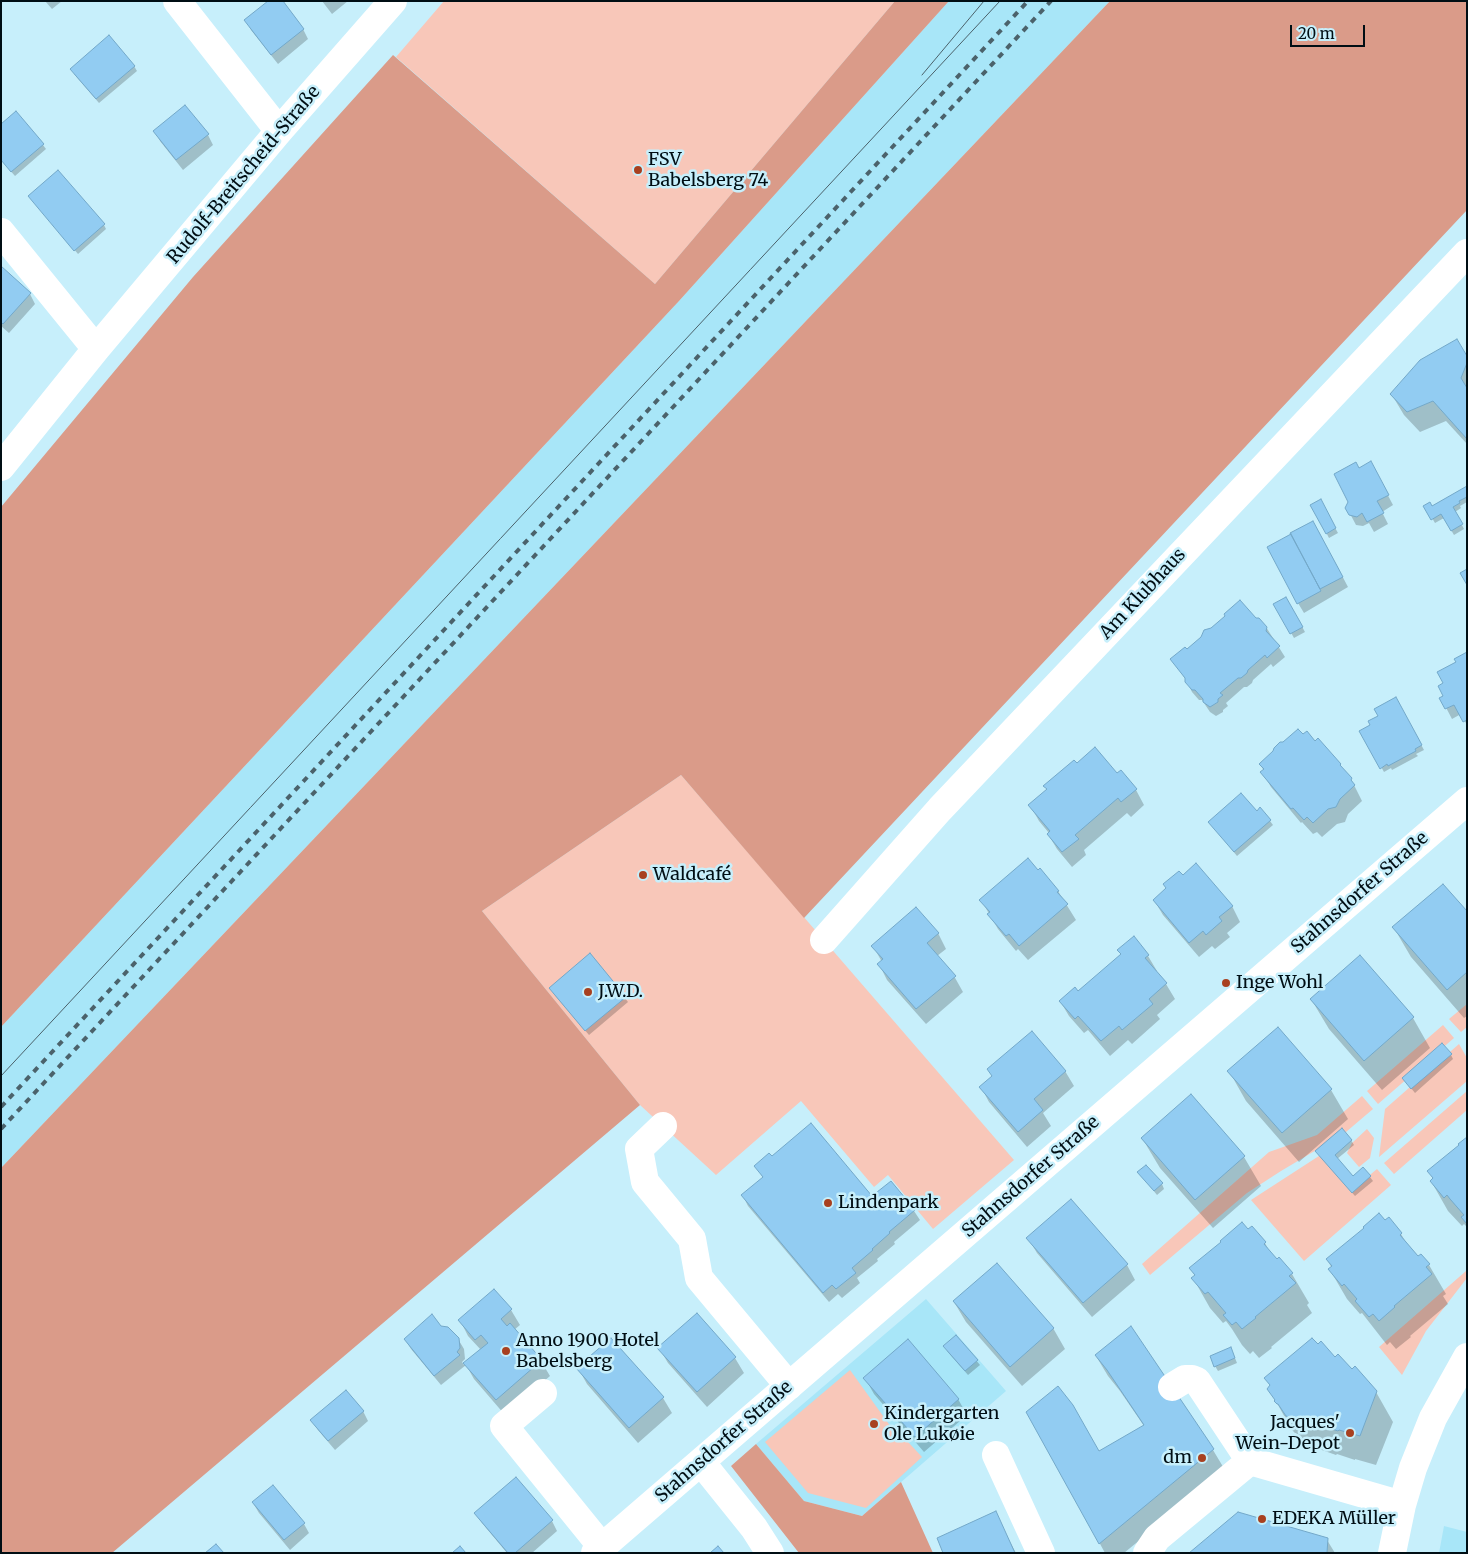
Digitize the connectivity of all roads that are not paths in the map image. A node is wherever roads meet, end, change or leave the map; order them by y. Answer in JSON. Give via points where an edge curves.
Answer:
{"nodes":[{"id":1,"x":177,"y":1,"type":"edge"},
{"id":2,"x":393,"y":1,"type":"edge"},
{"id":3,"x":279,"y":131,"type":"junction"},
{"id":4,"x":1,"y":232,"type":"edge"},
{"id":5,"x":1467,"y":252,"type":"edge"},
{"id":6,"x":96,"y":350,"type":"junction"},
{"id":7,"x":2,"y":465,"type":"edge"},
{"id":8,"x":1467,"y":801,"type":"edge"},
{"id":9,"x":824,"y":940,"type":"dead end"},
{"id":10,"x":664,"y":1126,"type":"dead end"},
{"id":11,"x":1467,"y":1357,"type":"edge"},
{"id":12,"x":789,"y":1386,"type":"junction"},
{"id":13,"x":1172,"y":1387,"type":"dead end"},
{"id":14,"x":543,"y":1393,"type":"dead end"},
{"id":15,"x":996,"y":1455,"type":"dead end"},
{"id":16,"x":1250,"y":1461,"type":"junction"},
{"id":17,"x":702,"y":1462,"type":"junction"},
{"id":18,"x":1402,"y":1505,"type":"junction"},
{"id":19,"x":599,"y":1550,"type":"edge"},
{"id":20,"x":770,"y":1553,"type":"edge"},
{"id":21,"x":1041,"y":1553,"type":"edge"},
{"id":22,"x":1147,"y":1553,"type":"edge"},
{"id":23,"x":1392,"y":1553,"type":"edge"}],
"edges":[{"from":1,"to":3,"type":"street"},
{"from":2,"to":3,"type":"street","name":"Rudolf-Breitscheid-Straße"},
{"from":3,"to":6,"type":"street","name":"Rudolf-Breitscheid-Straße"},
{"from":4,"to":6,"type":"street"},
{"from":5,"to":9,"type":"street","name":"Am Klubhaus","via":[[940,809]]},
{"from":6,"to":7,"type":"street","name":"Rudolf-Breitscheid-Straße"},
{"from":8,"to":12,"type":"street","name":"Stahnsdorfer Straße"},
{"from":10,"to":12,"type":"street","via":[[639,1149],[645,1182],[692,1239],[699,1278]]},
{"from":11,"to":18,"type":"street","via":[[1433,1418]]},
{"from":12,"to":17,"type":"street","name":"Stahnsdorfer Straße"},
{"from":13,"to":16,"type":"street","via":[[1185,1379],[1197,1381]]},
{"from":14,"to":19,"type":"street","via":[[504,1426]]},
{"from":15,"to":21,"type":"street"},
{"from":16,"to":18,"type":"street"},
{"from":16,"to":22,"type":"street","via":[[1157,1538]]},
{"from":17,"to":19,"type":"street","name":"Stahnsdorfer Straße"},
{"from":17,"to":20,"type":"street"},
{"from":18,"to":23,"type":"street"}]}
